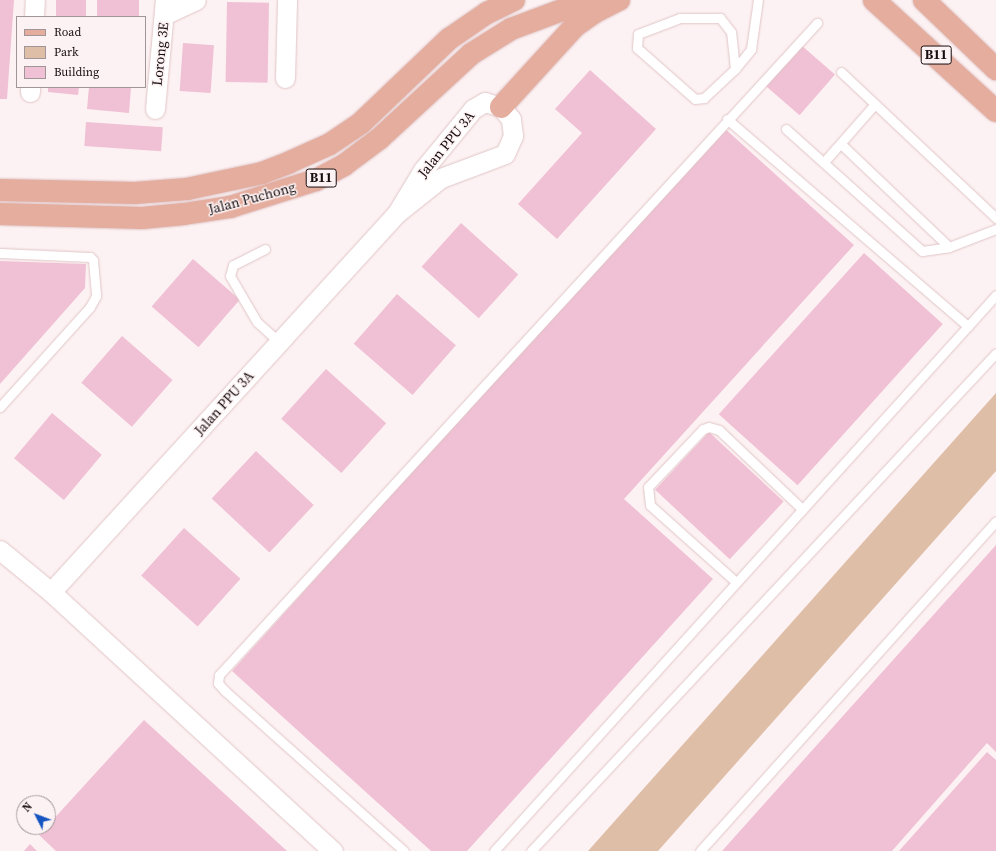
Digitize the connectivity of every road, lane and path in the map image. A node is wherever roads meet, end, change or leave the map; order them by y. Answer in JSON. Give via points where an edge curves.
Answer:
{"nodes":[{"id":1,"x":35,"y":0,"type":"edge"},
{"id":2,"x":196,"y":0,"type":"edge"},
{"id":3,"x":287,"y":0,"type":"edge"},
{"id":4,"x":514,"y":0,"type":"edge"},
{"id":5,"x":589,"y":0,"type":"edge"},
{"id":6,"x":619,"y":0,"type":"edge"},
{"id":7,"x":758,"y":0,"type":"edge"},
{"id":8,"x":874,"y":0,"type":"edge"},
{"id":9,"x":924,"y":0,"type":"edge"},
{"id":10,"x":165,"y":8,"type":"edge"},
{"id":11,"x":34,"y":16,"type":"edge"},
{"id":12,"x":818,"y":23,"type":"dead end"},
{"id":13,"x":735,"y":69,"type":"junction"},
{"id":14,"x":996,"y":69,"type":"edge"},
{"id":15,"x":841,"y":72,"type":"dead end"},
{"id":16,"x":284,"y":78,"type":"dead end"},
{"id":17,"x":875,"y":104,"type":"junction"},
{"id":18,"x":501,"y":107,"type":"junction"},
{"id":19,"x":155,"y":109,"type":"dead end"},
{"id":20,"x":996,"y":111,"type":"edge"},
{"id":21,"x":726,"y":119,"type":"junction"},
{"id":22,"x":786,"y":129,"type":"dead end"},
{"id":23,"x":841,"y":144,"type":"junction"},
{"id":24,"x":824,"y":162,"type":"junction"},
{"id":25,"x":0,"y":190,"type":"edge"},
{"id":26,"x":397,"y":213,"type":"junction"},
{"id":27,"x":0,"y":214,"type":"edge"},
{"id":28,"x":996,"y":218,"type":"edge"},
{"id":29,"x":996,"y":229,"type":"edge"},
{"id":30,"x":949,"y":247,"type":"junction"},
{"id":31,"x":265,"y":249,"type":"dead end"},
{"id":32,"x":0,"y":253,"type":"edge"},
{"id":33,"x":996,"y":295,"type":"edge"},
{"id":34,"x":968,"y":326,"type":"junction"},
{"id":35,"x":279,"y":342,"type":"junction"},
{"id":36,"x":996,"y":353,"type":"edge"},
{"id":37,"x":0,"y":407,"type":"edge"},
{"id":38,"x":802,"y":509,"type":"junction"},
{"id":39,"x":996,"y":521,"type":"edge"},
{"id":40,"x":0,"y":550,"type":"edge"},
{"id":41,"x":736,"y":582,"type":"junction"},
{"id":42,"x":51,"y":592,"type":"junction"},
{"id":43,"x":333,"y":851,"type":"edge"},
{"id":44,"x":404,"y":851,"type":"edge"},
{"id":45,"x":494,"y":851,"type":"edge"},
{"id":46,"x":531,"y":851,"type":"edge"},
{"id":47,"x":700,"y":851,"type":"edge"}],
"edges":[{"from":1,"to":11,"type":"street"},
{"from":2,"to":10,"type":"street"},
{"from":3,"to":16,"type":"street"},
{"from":4,"to":25,"type":"main road","name":"Jalan Puchong","number":"B11","via":[[487,13],[449,39],[362,123],[330,144],[283,165],[187,189],[136,193]]},
{"from":5,"to":27,"type":"main road","name":"Jalan Puchong","number":"B11","via":[[511,29],[471,54],[379,139],[344,165],[316,180],[230,207],[184,214],[142,218]]},
{"from":6,"to":18,"type":"main road","via":[[575,26]]},
{"from":7,"to":13,"type":"lane","via":[[751,49]]},
{"from":8,"to":20,"type":"main road","number":"B11"},
{"from":9,"to":14,"type":"main road","number":"B11"},
{"from":10,"to":19,"type":"street","name":"Lorong 3E"},
{"from":12,"to":21,"type":"lane"},
{"from":13,"to":13,"type":"lane","via":[[704,98],[695,99],[637,48],[638,34],[680,18],[720,18],[731,32]]},
{"from":15,"to":17,"type":"lane"},
{"from":17,"to":23,"type":"lane"},
{"from":17,"to":28,"type":"lane"},
{"from":18,"to":26,"type":"street","name":"Jalan PPU 3A","via":[[485,102],[473,109],[423,170]]},
{"from":18,"to":26,"type":"street","name":"Jalan PPU 3A","via":[[511,119],[513,136],[505,154],[441,178]]},
{"from":21,"to":34,"type":"lane"},
{"from":21,"to":44,"type":"lane","via":[[219,675],[218,683],[224,690]]},
{"from":22,"to":24,"type":"lane"},
{"from":23,"to":24,"type":"lane"},
{"from":23,"to":30,"type":"lane"},
{"from":24,"to":30,"type":"lane","via":[[922,251]]},
{"from":26,"to":35,"type":"street","name":"Jalan PPU 3A"},
{"from":29,"to":30,"type":"lane"},
{"from":31,"to":35,"type":"lane","via":[[233,266],[230,276],[257,322]]},
{"from":32,"to":37,"type":"lane","via":[[90,257],[93,260],[96,296],[90,307]]},
{"from":33,"to":34,"type":"lane"},
{"from":34,"to":38,"type":"lane"},
{"from":35,"to":42,"type":"street","name":"Jalan PPU 3A"},
{"from":36,"to":46,"type":"lane"},
{"from":38,"to":41,"type":"lane"},
{"from":38,"to":41,"type":"lane","via":[[719,430],[709,428],[703,429],[648,487],[650,505]]},
{"from":39,"to":47,"type":"lane"},
{"from":40,"to":42,"type":"street"},
{"from":41,"to":45,"type":"lane"},
{"from":42,"to":43,"type":"street"}]}
